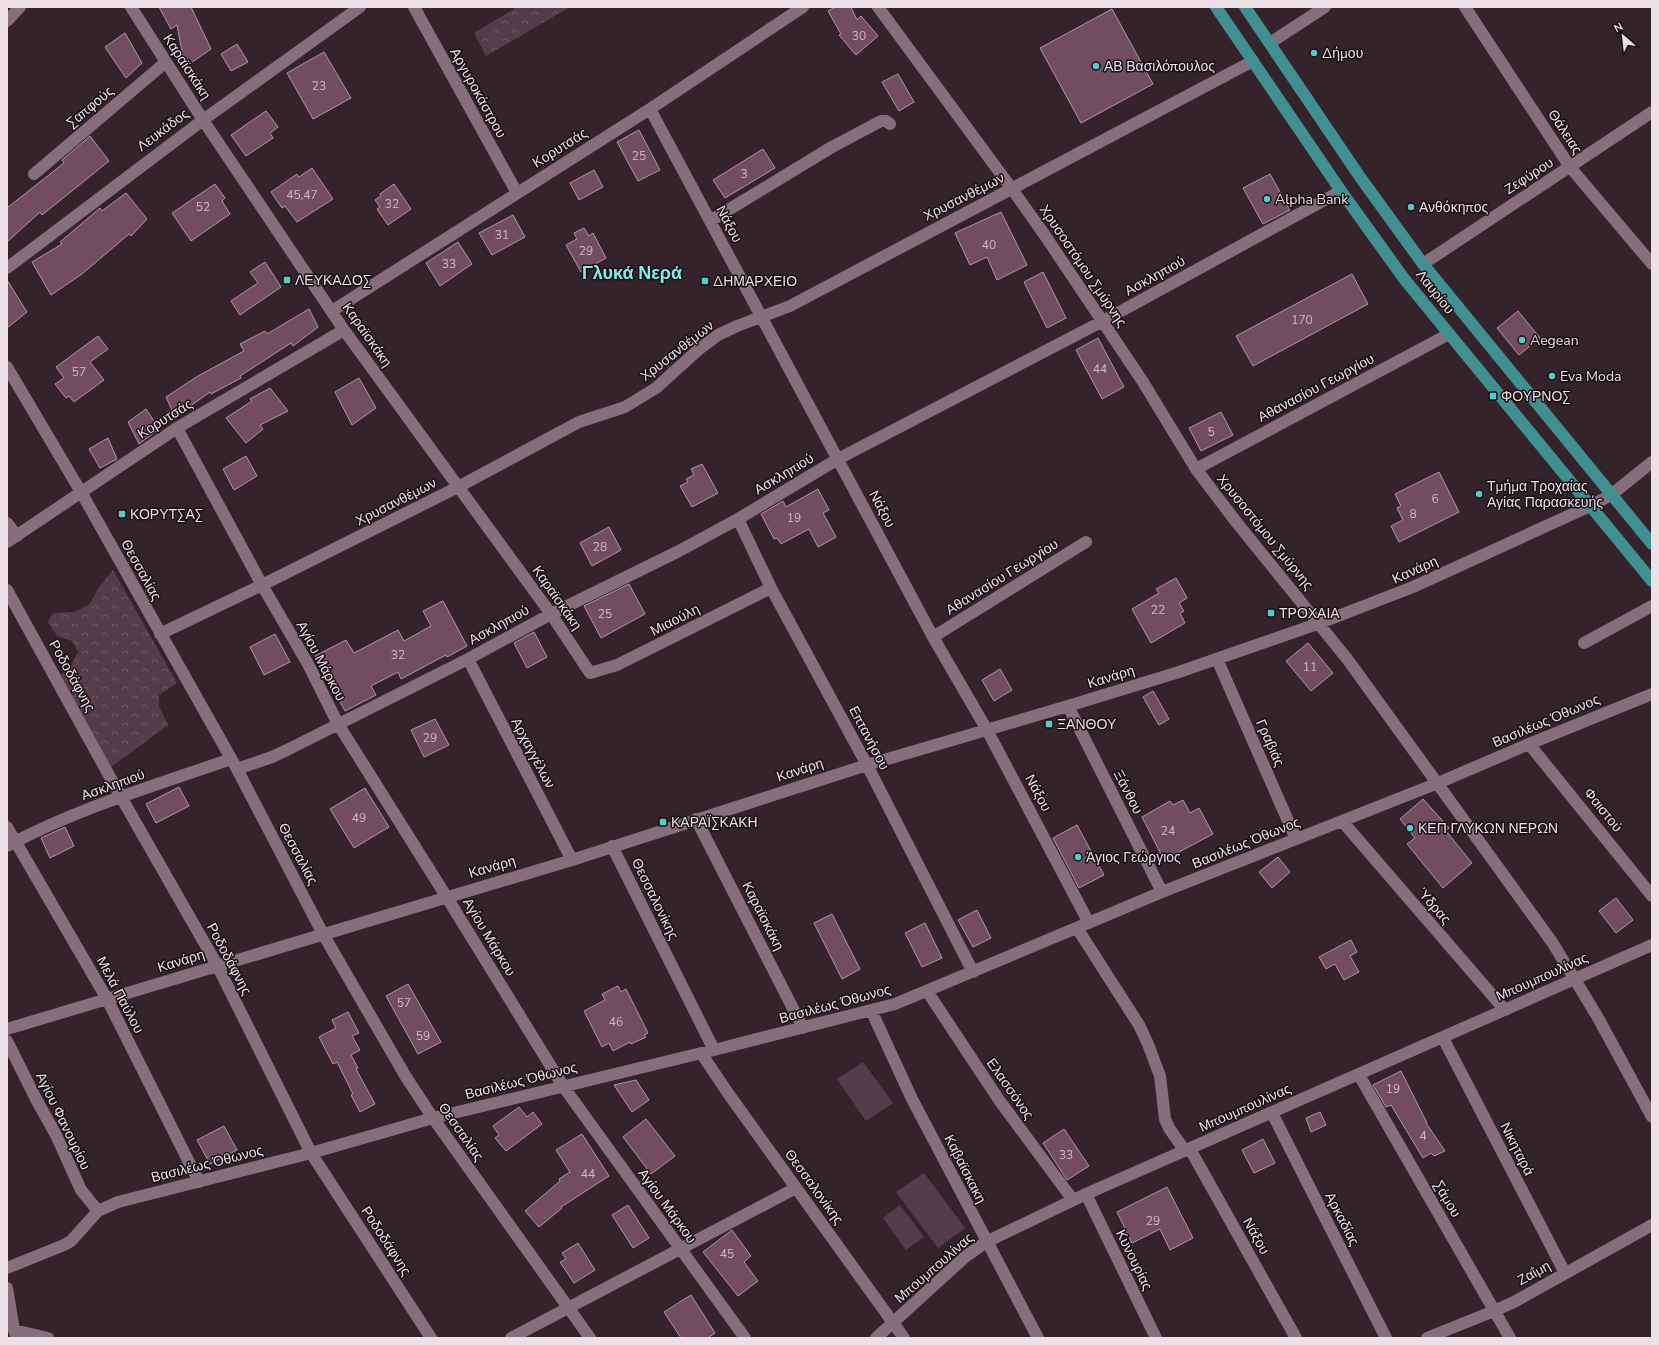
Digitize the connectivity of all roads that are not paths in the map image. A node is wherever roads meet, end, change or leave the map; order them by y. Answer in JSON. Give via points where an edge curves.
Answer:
{"nodes":[{"id":1,"x":20,"y":7,"type":"edge"},
{"id":2,"x":131,"y":7,"type":"edge"},
{"id":3,"x":360,"y":7,"type":"edge"},
{"id":4,"x":414,"y":7,"type":"edge"},
{"id":5,"x":803,"y":7,"type":"edge"},
{"id":6,"x":878,"y":7,"type":"edge"},
{"id":7,"x":1216,"y":7,"type":"edge"},
{"id":8,"x":1245,"y":7,"type":"edge"},
{"id":9,"x":1325,"y":7,"type":"edge"},
{"id":10,"x":1465,"y":7,"type":"edge"},
{"id":11,"x":7,"y":21,"type":"edge"},
{"id":12,"x":1270,"y":43,"type":"junction"},
{"id":13,"x":1252,"y":61,"type":"junction"},
{"id":14,"x":166,"y":62,"type":"junction"},
{"id":15,"x":650,"y":109,"type":"junction"},
{"id":16,"x":1652,"y":112,"type":"edge"},
{"id":17,"x":203,"y":120,"type":"junction"},
{"id":18,"x":890,"y":124,"type":"dead end"},
{"id":19,"x":1570,"y":167,"type":"junction"},
{"id":20,"x":34,"y":174,"type":"dead end"},
{"id":21,"x":1012,"y":189,"type":"junction"},
{"id":22,"x":1341,"y":191,"type":"junction"},
{"id":23,"x":517,"y":193,"type":"junction"},
{"id":24,"x":710,"y":221,"type":"junction"},
{"id":25,"x":1423,"y":264,"type":"junction"},
{"id":26,"x":1652,"y":264,"type":"edge"},
{"id":27,"x":7,"y":268,"type":"edge"},
{"id":28,"x":332,"y":311,"type":"junction"},
{"id":29,"x":762,"y":317,"type":"junction"},
{"id":30,"x":1103,"y":321,"type":"junction"},
{"id":31,"x":344,"y":330,"type":"junction"},
{"id":32,"x":1449,"y":334,"type":"junction"},
{"id":33,"x":7,"y":367,"type":"edge"},
{"id":34,"x":177,"y":428,"type":"junction"},
{"id":35,"x":838,"y":459,"type":"junction"},
{"id":36,"x":1652,"y":462,"type":"edge"},
{"id":37,"x":1196,"y":469,"type":"junction"},
{"id":38,"x":458,"y":488,"type":"junction"},
{"id":39,"x":81,"y":492,"type":"junction"},
{"id":40,"x":1612,"y":495,"type":"junction"},
{"id":41,"x":1590,"y":506,"type":"junction"},
{"id":42,"x":738,"y":519,"type":"junction"},
{"id":43,"x":7,"y":523,"type":"edge"},
{"id":44,"x":12,"y":539,"type":"edge"},
{"id":45,"x":1086,"y":542,"type":"dead end"},
{"id":46,"x":1652,"y":544,"type":"edge"},
{"id":47,"x":1652,"y":581,"type":"edge"},
{"id":48,"x":262,"y":586,"type":"junction"},
{"id":49,"x":771,"y":588,"type":"junction"},
{"id":50,"x":7,"y":590,"type":"edge"},
{"id":51,"x":1652,"y":606,"type":"edge"},
{"id":52,"x":551,"y":614,"type":"junction"},
{"id":53,"x":1320,"y":623,"type":"junction"},
{"id":54,"x":160,"y":634,"type":"junction"},
{"id":55,"x":933,"y":637,"type":"junction"},
{"id":56,"x":1584,"y":643,"type":"dead end"},
{"id":57,"x":468,"y":659,"type":"junction"},
{"id":58,"x":1217,"y":659,"type":"junction"},
{"id":59,"x":590,"y":673,"type":"joint"},
{"id":60,"x":1652,"y":694,"type":"edge"},
{"id":61,"x":1068,"y":706,"type":"junction"},
{"id":62,"x":338,"y":724,"type":"junction"},
{"id":63,"x":987,"y":730,"type":"junction"},
{"id":64,"x":1529,"y":744,"type":"junction"},
{"id":65,"x":234,"y":764,"type":"junction"},
{"id":66,"x":867,"y":765,"type":"junction"},
{"id":67,"x":1438,"y":783,"type":"junction"},
{"id":68,"x":121,"y":797,"type":"junction"},
{"id":69,"x":696,"y":819,"type":"junction"},
{"id":70,"x":1342,"y":821,"type":"junction"},
{"id":71,"x":7,"y":827,"type":"edge"},
{"id":72,"x":1296,"y":839,"type":"junction"},
{"id":73,"x":11,"y":844,"type":"edge"},
{"id":74,"x":612,"y":846,"type":"junction"},
{"id":75,"x":572,"y":860,"type":"junction"},
{"id":76,"x":1162,"y":892,"type":"junction"},
{"id":77,"x":446,"y":896,"type":"junction"},
{"id":78,"x":1652,"y":896,"type":"edge"},
{"id":79,"x":1089,"y":923,"type":"junction"},
{"id":80,"x":1077,"y":928,"type":"junction"},
{"id":81,"x":323,"y":934,"type":"junction"},
{"id":82,"x":1652,"y":945,"type":"edge"},
{"id":83,"x":217,"y":966,"type":"junction"},
{"id":84,"x":973,"y":972,"type":"junction"},
{"id":85,"x":1575,"y":978,"type":"junction"},
{"id":86,"x":927,"y":991,"type":"junction"},
{"id":87,"x":107,"y":999,"type":"junction"},
{"id":88,"x":871,"y":1010,"type":"junction"},
{"id":89,"x":1505,"y":1010,"type":"junction"},
{"id":90,"x":803,"y":1028,"type":"junction"},
{"id":91,"x":7,"y":1029,"type":"edge"},
{"id":92,"x":1443,"y":1038,"type":"junction"},
{"id":93,"x":7,"y":1041,"type":"edge"},
{"id":94,"x":714,"y":1050,"type":"junction"},
{"id":95,"x":701,"y":1053,"type":"junction"},
{"id":96,"x":1358,"y":1075,"type":"junction"},
{"id":97,"x":562,"y":1086,"type":"junction"},
{"id":98,"x":1272,"y":1113,"type":"junction"},
{"id":99,"x":1652,"y":1117,"type":"edge"},
{"id":100,"x":432,"y":1118,"type":"junction"},
{"id":101,"x":1188,"y":1150,"type":"junction"},
{"id":102,"x":311,"y":1153,"type":"junction"},
{"id":103,"x":199,"y":1182,"type":"junction"},
{"id":104,"x":796,"y":1188,"type":"junction"},
{"id":105,"x":1086,"y":1194,"type":"junction"},
{"id":106,"x":1073,"y":1200,"type":"junction"},
{"id":107,"x":98,"y":1211,"type":"junction"},
{"id":108,"x":1652,"y":1225,"type":"edge"},
{"id":109,"x":986,"y":1242,"type":"junction"},
{"id":110,"x":680,"y":1249,"type":"junction"},
{"id":111,"x":7,"y":1268,"type":"edge"},
{"id":112,"x":1565,"y":1273,"type":"junction"},
{"id":113,"x":7,"y":1288,"type":"edge"},
{"id":114,"x":568,"y":1308,"type":"junction"},
{"id":115,"x":1494,"y":1311,"type":"junction"},
{"id":116,"x":892,"y":1324,"type":"junction"},
{"id":117,"x":16,"y":1334,"type":"edge"},
{"id":118,"x":48,"y":1338,"type":"edge"},
{"id":119,"x":431,"y":1338,"type":"edge"},
{"id":120,"x":511,"y":1338,"type":"edge"},
{"id":121,"x":590,"y":1338,"type":"edge"},
{"id":122,"x":745,"y":1338,"type":"edge"},
{"id":123,"x":876,"y":1338,"type":"edge"},
{"id":124,"x":904,"y":1338,"type":"edge"},
{"id":125,"x":1038,"y":1338,"type":"edge"},
{"id":126,"x":1156,"y":1338,"type":"edge"},
{"id":127,"x":1296,"y":1338,"type":"edge"},
{"id":128,"x":1386,"y":1338,"type":"edge"},
{"id":129,"x":1427,"y":1338,"type":"edge"},
{"id":130,"x":1510,"y":1338,"type":"edge"}],
"edges":[{"from":1,"to":11,"type":"street"},
{"from":2,"to":14,"type":"street","name":"Καραϊσκάκη"},
{"from":3,"to":17,"type":"street","name":"Λευκάδος"},
{"from":4,"to":23,"type":"street","name":"Αργυροκάστρου"},
{"from":5,"to":15,"type":"street","name":"Κορυτσάς"},
{"from":6,"to":21,"type":"street","name":"Χρυσοστόμου Σμύρνης"},
{"from":7,"to":13,"type":"main road","name":"Λαυρίου"},
{"from":8,"to":12,"type":"main road","name":"Λαυρίου"},
{"from":9,"to":12,"type":"street"},
{"from":10,"to":19,"type":"street","name":"Θάλειας"},
{"from":12,"to":25,"type":"main road","name":"Λαυρίου","via":[[1360,177]]},
{"from":13,"to":21,"type":"street","name":"Χρυσανθέμων"},
{"from":13,"to":22,"type":"main road","name":"Λαυρίου"},
{"from":14,"to":17,"type":"street","name":"Καραϊσκάκη"},
{"from":14,"to":20,"type":"street","name":"Σαπφούς"},
{"from":15,"to":23,"type":"street","name":"Κορυτσάς"},
{"from":15,"to":24,"type":"street","name":"Νάξου"},
{"from":16,"to":19,"type":"street","name":"Ζεφύρου"},
{"from":17,"to":27,"type":"street","name":"Λευκάδος"},
{"from":17,"to":28,"type":"street","name":"Καραϊσκάκη"},
{"from":18,"to":24,"type":"street","via":[[881,121]]},
{"from":19,"to":25,"type":"street","name":"Ζεφύρου"},
{"from":19,"to":26,"type":"street","name":"Θάλειας"},
{"from":21,"to":29,"type":"street","name":"Χρυσανθέμων","via":[[790,306]]},
{"from":21,"to":30,"type":"street","name":"Χρυσοστόμου Σμύρνης"},
{"from":22,"to":30,"type":"street","name":"Ασκληπιού"},
{"from":22,"to":32,"type":"main road","name":"Λαυρίου","via":[[1405,280]]},
{"from":23,"to":28,"type":"street","name":"Κορυτσάς"},
{"from":24,"to":29,"type":"street","name":"Νάξου"},
{"from":25,"to":40,"type":"main road","name":"Λαυρίου"},
{"from":28,"to":31,"type":"street","name":"Καραϊσκάκη"},
{"from":29,"to":35,"type":"street","name":"Νάξου"},
{"from":29,"to":38,"type":"street","name":"Χρυσανθέμων","via":[[737,326],[708,342],[666,379],[630,404],[579,422]]},
{"from":30,"to":35,"type":"street","name":"Ασκληπιού"},
{"from":30,"to":37,"type":"street","name":"Χρυσοστόμου Σμύρνης"},
{"from":31,"to":34,"type":"street","name":"Κορυτσάς"},
{"from":31,"to":38,"type":"street","name":"Καραϊσκάκη"},
{"from":32,"to":37,"type":"street","name":"Αθανασίου Γεωργίου"},
{"from":32,"to":41,"type":"main road","name":"Λαυρίου"},
{"from":33,"to":39,"type":"street","name":"Θεσσαλίας"},
{"from":34,"to":39,"type":"street","name":"Κορυτσάς"},
{"from":34,"to":48,"type":"street","name":"Αγίου Μάρκου"},
{"from":35,"to":42,"type":"street","name":"Ασκληπιού"},
{"from":35,"to":55,"type":"street","name":"Νάξου"},
{"from":36,"to":40,"type":"street","name":"Κανάρη"},
{"from":37,"to":53,"type":"street","name":"Χρυσοστόμου Σμύρνης"},
{"from":38,"to":48,"type":"street","name":"Χρυσανθέμων"},
{"from":38,"to":52,"type":"street","name":"Καραϊσκάκη"},
{"from":39,"to":44,"type":"street","name":"Κορυτσάς"},
{"from":39,"to":54,"type":"street","name":"Θεσσαλίας"},
{"from":40,"to":41,"type":"street","name":"Κανάρη"},
{"from":40,"to":46,"type":"main road","name":"Λαυρίου"},
{"from":41,"to":47,"type":"main road","name":"Λαυρίου"},
{"from":41,"to":53,"type":"street","name":"Κανάρη","via":[[1413,587]]},
{"from":42,"to":49,"type":"street","name":"Επτανήσου"},
{"from":42,"to":52,"type":"street","name":"Ασκληπιού","via":[[680,551]]},
{"from":43,"to":44,"type":"street"},
{"from":45,"to":55,"type":"street","name":"Αθανασίου Γεωργίου"},
{"from":48,"to":54,"type":"street","name":"Χρυσανθέμων"},
{"from":48,"to":62,"type":"street","name":"Αγίου Μάρκου","via":[[308,664]]},
{"from":49,"to":59,"type":"street","name":"Μιαούλη","via":[[617,665]]},
{"from":49,"to":66,"type":"street","name":"Επτανήσου"},
{"from":50,"to":68,"type":"street","name":"Ροδοδάφνης"},
{"from":51,"to":56,"type":"street"},
{"from":52,"to":57,"type":"street","name":"Ασκληπιού"},
{"from":52,"to":59,"type":"street","name":"Καραϊσκάκη"},
{"from":53,"to":58,"type":"street","name":"Κανάρη"},
{"from":53,"to":67,"type":"street","name":"Χρυσοστόμου Σμύρνης"},
{"from":54,"to":65,"type":"street","name":"Θεσσαλίας"},
{"from":55,"to":63,"type":"street","name":"Νάξου"},
{"from":57,"to":62,"type":"street","name":"Ασκληπιού"},
{"from":57,"to":75,"type":"street","name":"Αρχαγγέλων"},
{"from":58,"to":61,"type":"street","name":"Κανάρη"},
{"from":58,"to":72,"type":"street","name":"Γραβιάς"},
{"from":60,"to":64,"type":"street","name":"Βασιλέως Όθωνος"},
{"from":61,"to":63,"type":"street","name":"Κανάρη"},
{"from":61,"to":76,"type":"street","name":"Ξάνθου"},
{"from":62,"to":65,"type":"street","name":"Ασκληπιού","via":[[272,757]]},
{"from":62,"to":77,"type":"street","name":"Αγίου Μάρκου"},
{"from":63,"to":66,"type":"street","name":"Κανάρη"},
{"from":63,"to":79,"type":"street","name":"Νάξου"},
{"from":64,"to":67,"type":"street","name":"Βασιλέως Όθωνος"},
{"from":64,"to":78,"type":"street","name":"Φαιστού"},
{"from":65,"to":68,"type":"street","name":"Ασκληπιού"},
{"from":65,"to":81,"type":"street","name":"Θεσσαλίας"},
{"from":66,"to":69,"type":"street","name":"Κανάρη"},
{"from":66,"to":84,"type":"street","name":"Επτανήσου"},
{"from":67,"to":70,"type":"street","name":"Βασιλέως Όθωνος"},
{"from":67,"to":85,"type":"street","name":"Χρυσοστόμου Σμύρνης"},
{"from":68,"to":73,"type":"street","name":"Ασκληπιού","via":[[45,827]]},
{"from":68,"to":83,"type":"street","name":"Ροδοδάφνης"},
{"from":69,"to":74,"type":"street","name":"Κανάρη"},
{"from":69,"to":90,"type":"street","name":"Καραϊσκάκη"},
{"from":70,"to":72,"type":"street","name":"Βασιλέως Όθωνος"},
{"from":70,"to":89,"type":"street","name":"Ύδρας"},
{"from":71,"to":73,"type":"street","name":"Μελά Παύλου"},
{"from":72,"to":76,"type":"street","name":"Βασιλέως Όθωνος"},
{"from":73,"to":87,"type":"street","name":"Μελά Παύλου"},
{"from":74,"to":75,"type":"street","name":"Κανάρη"},
{"from":74,"to":94,"type":"street","name":"Θεσσαλονίκης"},
{"from":75,"to":77,"type":"street","name":"Κανάρη"},
{"from":76,"to":79,"type":"street","name":"Βασιλέως Όθωνος"},
{"from":77,"to":81,"type":"street","name":"Κανάρη"},
{"from":77,"to":97,"type":"street","name":"Αγίου Μάρκου"},
{"from":79,"to":80,"type":"street","name":"Βασιλέως Όθωνος"},
{"from":80,"to":84,"type":"street","name":"Βασιλέως Όθωνος"},
{"from":80,"to":101,"type":"street","name":"Νάξου","via":[[1139,1025],[1157,1065],[1169,1128]]},
{"from":81,"to":83,"type":"street","name":"Κανάρη"},
{"from":81,"to":100,"type":"street","name":"Θεσσαλίας"},
{"from":82,"to":85,"type":"street","name":"Μπουμπουλίνας"},
{"from":83,"to":87,"type":"street","name":"Κανάρη"},
{"from":83,"to":102,"type":"street","name":"Ροδοδάφνης"},
{"from":84,"to":86,"type":"street","name":"Βασιλέως Όθωνος"},
{"from":85,"to":89,"type":"street","name":"Μπουμπουλίνας"},
{"from":85,"to":99,"type":"street","name":"Χρυσοστόμου Σμύρνης"},
{"from":86,"to":88,"type":"street","name":"Βασιλέως Όθωνος","via":[[895,1004]]},
{"from":86,"to":106,"type":"street","name":"Ελασσόνος","via":[[999,1100]]},
{"from":87,"to":91,"type":"street","name":"Κανάρη"},
{"from":87,"to":103,"type":"street","name":"Μελά Παύλου"},
{"from":88,"to":90,"type":"street","name":"Βασιλέως Όθωνος"},
{"from":88,"to":109,"type":"street","name":"Καβαϊσκακη","via":[[912,1099]]},
{"from":89,"to":92,"type":"street","name":"Μπουμπουλίνας"},
{"from":90,"to":94,"type":"street","name":"Βασιλέως Όθωνος"},
{"from":92,"to":96,"type":"street","name":"Μπουμπουλίνας"},
{"from":92,"to":112,"type":"street","name":"Νικηταρά"},
{"from":93,"to":107,"type":"street","name":"Αγίου Φανουρίου","via":[[56,1135],[81,1190]]},
{"from":94,"to":95,"type":"street","name":"Βασιλέως Όθωνος"},
{"from":95,"to":97,"type":"street","name":"Βασιλέως Όθωνος"},
{"from":95,"to":104,"type":"street","name":"Θεσσαλονίκης"},
{"from":96,"to":98,"type":"street","name":"Μπουμπουλίνας"},
{"from":96,"to":115,"type":"street","name":"Σάμου"},
{"from":97,"to":100,"type":"street","name":"Βασιλέως Όθωνος"},
{"from":97,"to":110,"type":"street","name":"Αγίου Μάρκου"},
{"from":98,"to":101,"type":"street","name":"Μπουμπουλίνας"},
{"from":98,"to":128,"type":"street","name":"Αρκαδίας"},
{"from":100,"to":102,"type":"street","name":"Βασιλέως Όθωνος"},
{"from":100,"to":114,"type":"street","name":"Θεσσαλίας"},
{"from":101,"to":105,"type":"street","name":"Μπουμπουλίνας"},
{"from":101,"to":127,"type":"street","name":"Νάξου"},
{"from":102,"to":103,"type":"street","name":"Βασιλέως Όθωνος"},
{"from":102,"to":119,"type":"street","name":"Ροδοδάφνης"},
{"from":103,"to":107,"type":"street","name":"Βασιλέως Όθωνος","via":[[118,1202]]},
{"from":104,"to":110,"type":"street"},
{"from":104,"to":116,"type":"street","name":"Θεσσαλονίκης"},
{"from":105,"to":106,"type":"street","name":"Μπουμπουλίνας"},
{"from":105,"to":126,"type":"street","name":"Κυνουρίας"},
{"from":106,"to":109,"type":"street","name":"Μπουμπουλίνας"},
{"from":107,"to":111,"type":"street","name":"Βασιλέως Όθωνος","via":[[76,1236],[64,1245]]},
{"from":108,"to":112,"type":"street","name":"Ζαΐμη"},
{"from":109,"to":116,"type":"street","name":"Μπουμπουλίνας","via":[[965,1257]]},
{"from":109,"to":125,"type":"street","name":"Καβαϊσκακη"},
{"from":110,"to":114,"type":"street"},
{"from":110,"to":122,"type":"street","name":"Αγίου Μάρκου"},
{"from":112,"to":115,"type":"street","name":"Ζαΐμη"},
{"from":113,"to":117,"type":"street"},
{"from":114,"to":120,"type":"street"},
{"from":114,"to":121,"type":"street","name":"Θεσσαλίας"},
{"from":115,"to":129,"type":"street","name":"Ζαΐμη"},
{"from":115,"to":130,"type":"street","name":"Σάμου"},
{"from":116,"to":123,"type":"street","name":"Μπουμπουλίνας"},
{"from":116,"to":124,"type":"street","name":"Θεσσαλονίκης"},
{"from":117,"to":118,"type":"street"}]}
